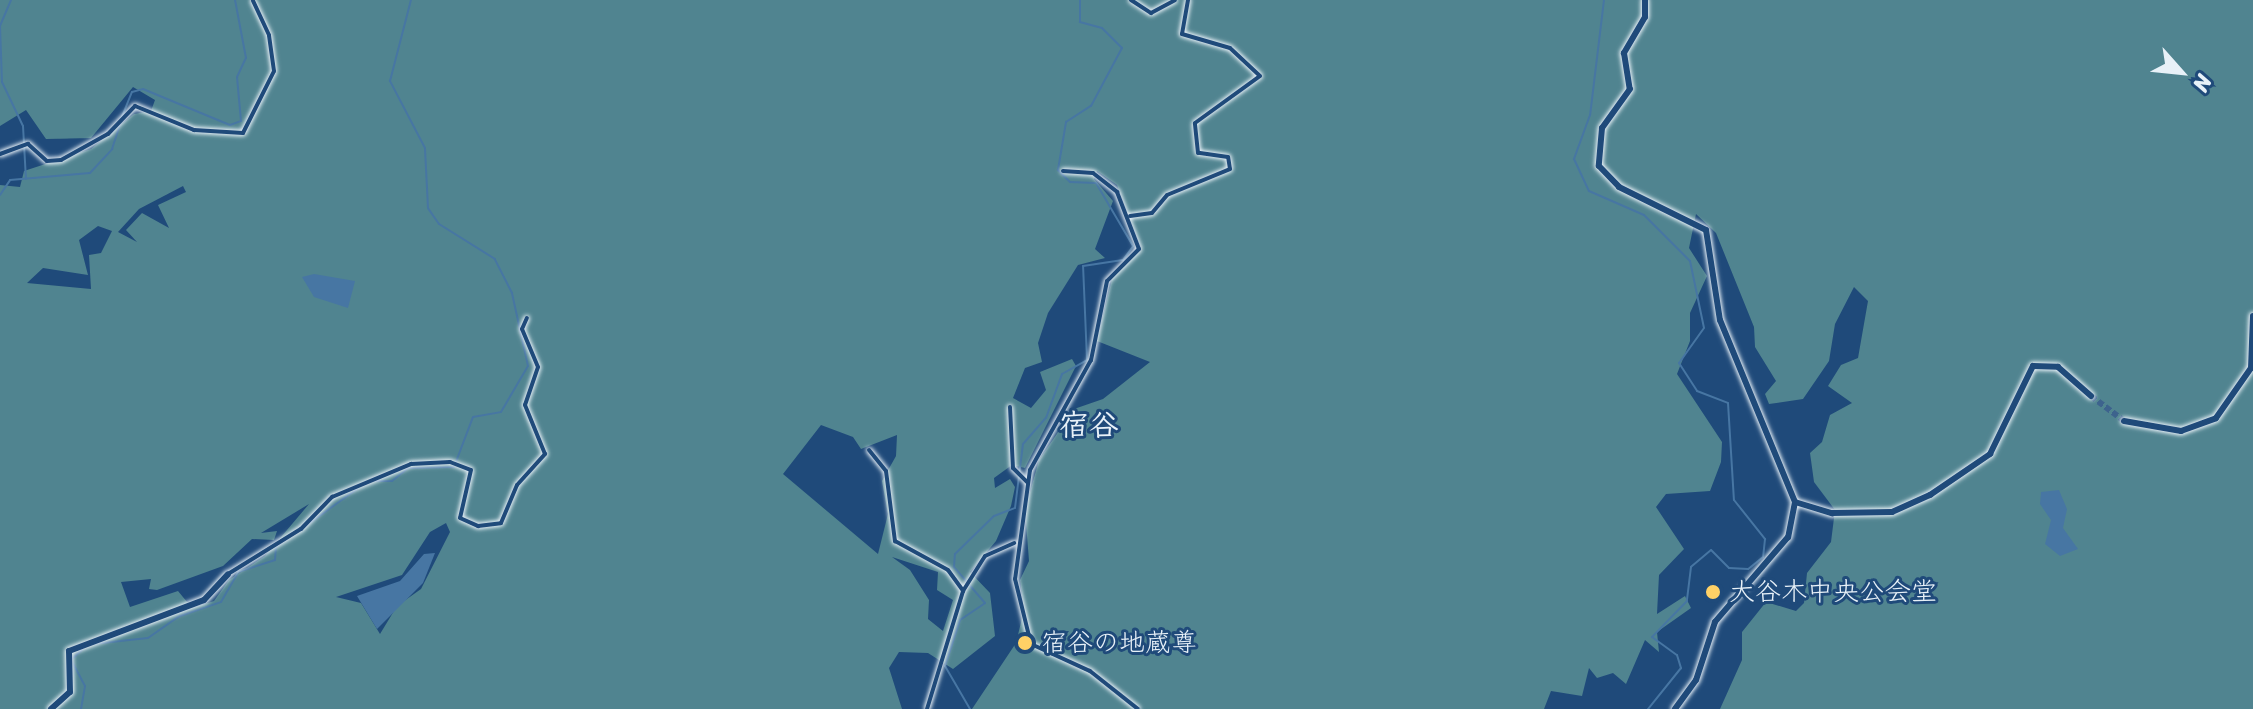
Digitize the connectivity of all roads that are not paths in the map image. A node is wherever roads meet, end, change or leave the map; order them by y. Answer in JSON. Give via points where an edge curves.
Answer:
{"nodes":[{"id":1,"x":253,"y":0,"type":"edge"},
{"id":2,"x":1131,"y":0,"type":"edge"},
{"id":3,"x":1175,"y":0,"type":"edge"},
{"id":4,"x":1188,"y":0,"type":"edge"},
{"id":5,"x":1645,"y":0,"type":"edge"},
{"id":6,"x":0,"y":154,"type":"edge"},
{"id":7,"x":1063,"y":171,"type":"dead end"},
{"id":8,"x":1130,"y":216,"type":"junction"},
{"id":9,"x":2253,"y":316,"type":"edge"},
{"id":10,"x":527,"y":318,"type":"dead end"},
{"id":11,"x":2091,"y":396,"type":"tunnel mouth"},
{"id":12,"x":1010,"y":407,"type":"dead end"},
{"id":13,"x":2124,"y":421,"type":"tunnel mouth"},
{"id":14,"x":869,"y":450,"type":"dead end"},
{"id":15,"x":1027,"y":482,"type":"junction"},
{"id":16,"x":1795,"y":502,"type":"junction"},
{"id":17,"x":1015,"y":542,"type":"junction"},
{"id":18,"x":228,"y":574,"type":"joint"},
{"id":19,"x":963,"y":591,"type":"junction"},
{"id":20,"x":51,"y":709,"type":"edge"},
{"id":21,"x":927,"y":709,"type":"edge"},
{"id":22,"x":1138,"y":709,"type":"edge"},
{"id":23,"x":1675,"y":709,"type":"edge"}],
"edges":[{"from":1,"to":6,"type":"street","via":[[268,31],[274,71],[243,133],[203,132],[135,106],[55,161],[24,144]]},
{"from":2,"to":3,"type":"street","via":[[1151,13]]},
{"from":4,"to":8,"type":"street","via":[[1182,34],[1230,48],[1260,76],[1195,123],[1198,153],[1228,157],[1230,169],[1167,195],[1152,213]]},
{"from":5,"to":16,"type":"street","via":[[1645,17],[1624,53],[1630,89],[1602,128],[1599,166],[1619,187],[1706,230],[1720,320]]},
{"from":7,"to":8,"type":"street","via":[[1100,176]]},
{"from":8,"to":15,"type":"street","via":[[1139,249],[1107,281],[1091,360]]},
{"from":9,"to":13,"type":"street","via":[[2248,377],[2216,418],[2181,431]]},
{"from":10,"to":18,"type":"street","via":[[522,329],[538,367],[525,397],[527,421],[545,454],[517,485],[501,523],[478,526],[460,518],[471,470],[450,462],[411,464],[332,497],[301,529]]},
{"from":11,"to":16,"type":"street","via":[[2058,367],[2033,366],[1990,454],[1930,495],[1892,512],[1832,513]]},
{"from":12,"to":15,"type":"street","via":[[1013,468]]},
{"from":14,"to":19,"type":"street","via":[[886,471],[895,541],[948,570]]},
{"from":15,"to":17,"type":"street"},
{"from":16,"to":23,"type":"street","via":[[1788,537],[1715,622],[1696,680]]},
{"from":17,"to":19,"type":"street","via":[[989,552]]},
{"from":17,"to":22,"type":"street","via":[[1025,637],[1090,671]]},
{"from":18,"to":20,"type":"street","via":[[204,600],[69,651],[70,692]]},
{"from":19,"to":21,"type":"street"}]}
